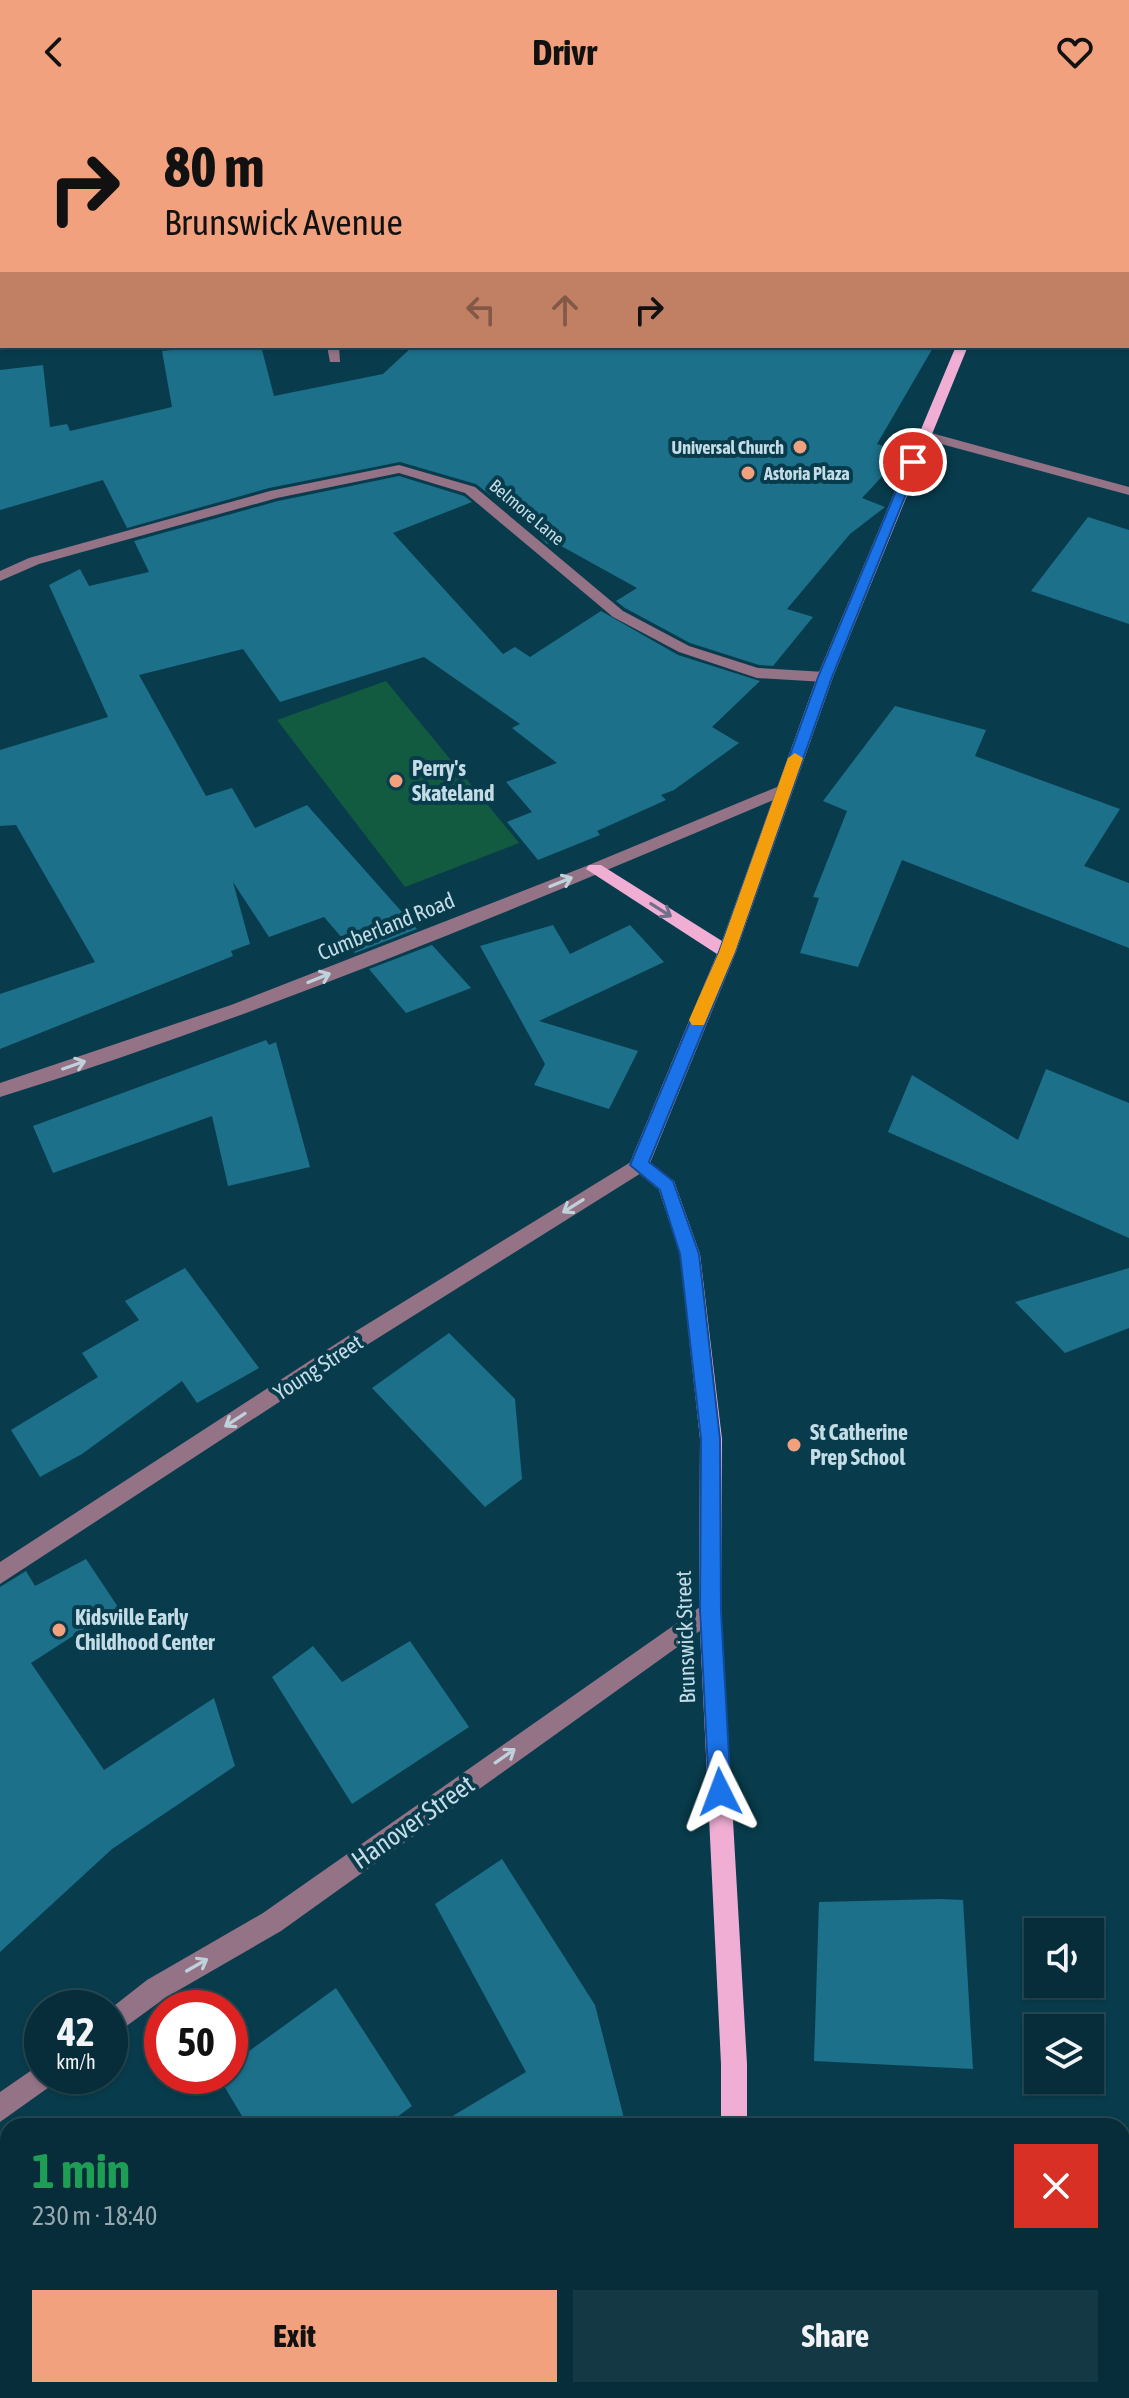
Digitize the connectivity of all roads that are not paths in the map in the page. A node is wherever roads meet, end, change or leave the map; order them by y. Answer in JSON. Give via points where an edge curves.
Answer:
{"nodes":[{"id":1,"x":961,"y":348,"type":"edge"},
{"id":2,"x":924,"y":435,"type":"junction"},
{"id":3,"x":1129,"y":491,"type":"edge"},
{"id":4,"x":0,"y":577,"type":"edge"},
{"id":5,"x":825,"y":677,"type":"junction"},
{"id":6,"x":784,"y":789,"type":"junction"},
{"id":7,"x":595,"y":869,"type":"junction"},
{"id":8,"x":727,"y":952,"type":"junction"},
{"id":9,"x":0,"y":1090,"type":"edge"},
{"id":10,"x":639,"y":1165,"type":"junction"},
{"id":11,"x":0,"y":1574,"type":"edge"},
{"id":12,"x":710,"y":1611,"type":"junction"},
{"id":13,"x":128,"y":2011,"type":"edge"},
{"id":14,"x":24,"y":2091,"type":"edge"},
{"id":15,"x":0,"y":2109,"type":"edge"},
{"id":16,"x":734,"y":2118,"type":"edge"}],
"edges":[{"from":1,"to":2,"type":"main road"},
{"from":2,"to":3,"type":"street"},
{"from":2,"to":5,"type":"main road"},
{"from":4,"to":5,"type":"street","name":"Belmore Lane","via":[[34,561],[275,494],[399,469],[470,490],[618,614],[684,649],[757,673]]},
{"from":5,"to":6,"type":"main road"},
{"from":6,"to":7,"type":"street","name":"Cumberland Road"},
{"from":6,"to":8,"type":"main road"},
{"from":7,"to":8,"type":"main road","one_way":true},
{"from":9,"to":7,"type":"street","name":"Cumberland Road","one_way":true,"via":[[237,1010]]},
{"from":8,"to":10,"type":"main road"},
{"from":10,"to":11,"type":"street","name":"Young Street","one_way":true,"via":[[355,1342]]},
{"from":10,"to":12,"type":"main road","name":"Brunswick Street","via":[[667,1186],[690,1254],[711,1439]]},
{"from":13,"to":12,"type":"street","name":"Hanover Street","one_way":true,"via":[[272,1922]]},
{"from":12,"to":16,"type":"main road","name":"Brunswick Street"},
{"from":14,"to":15,"type":"street"}]}
